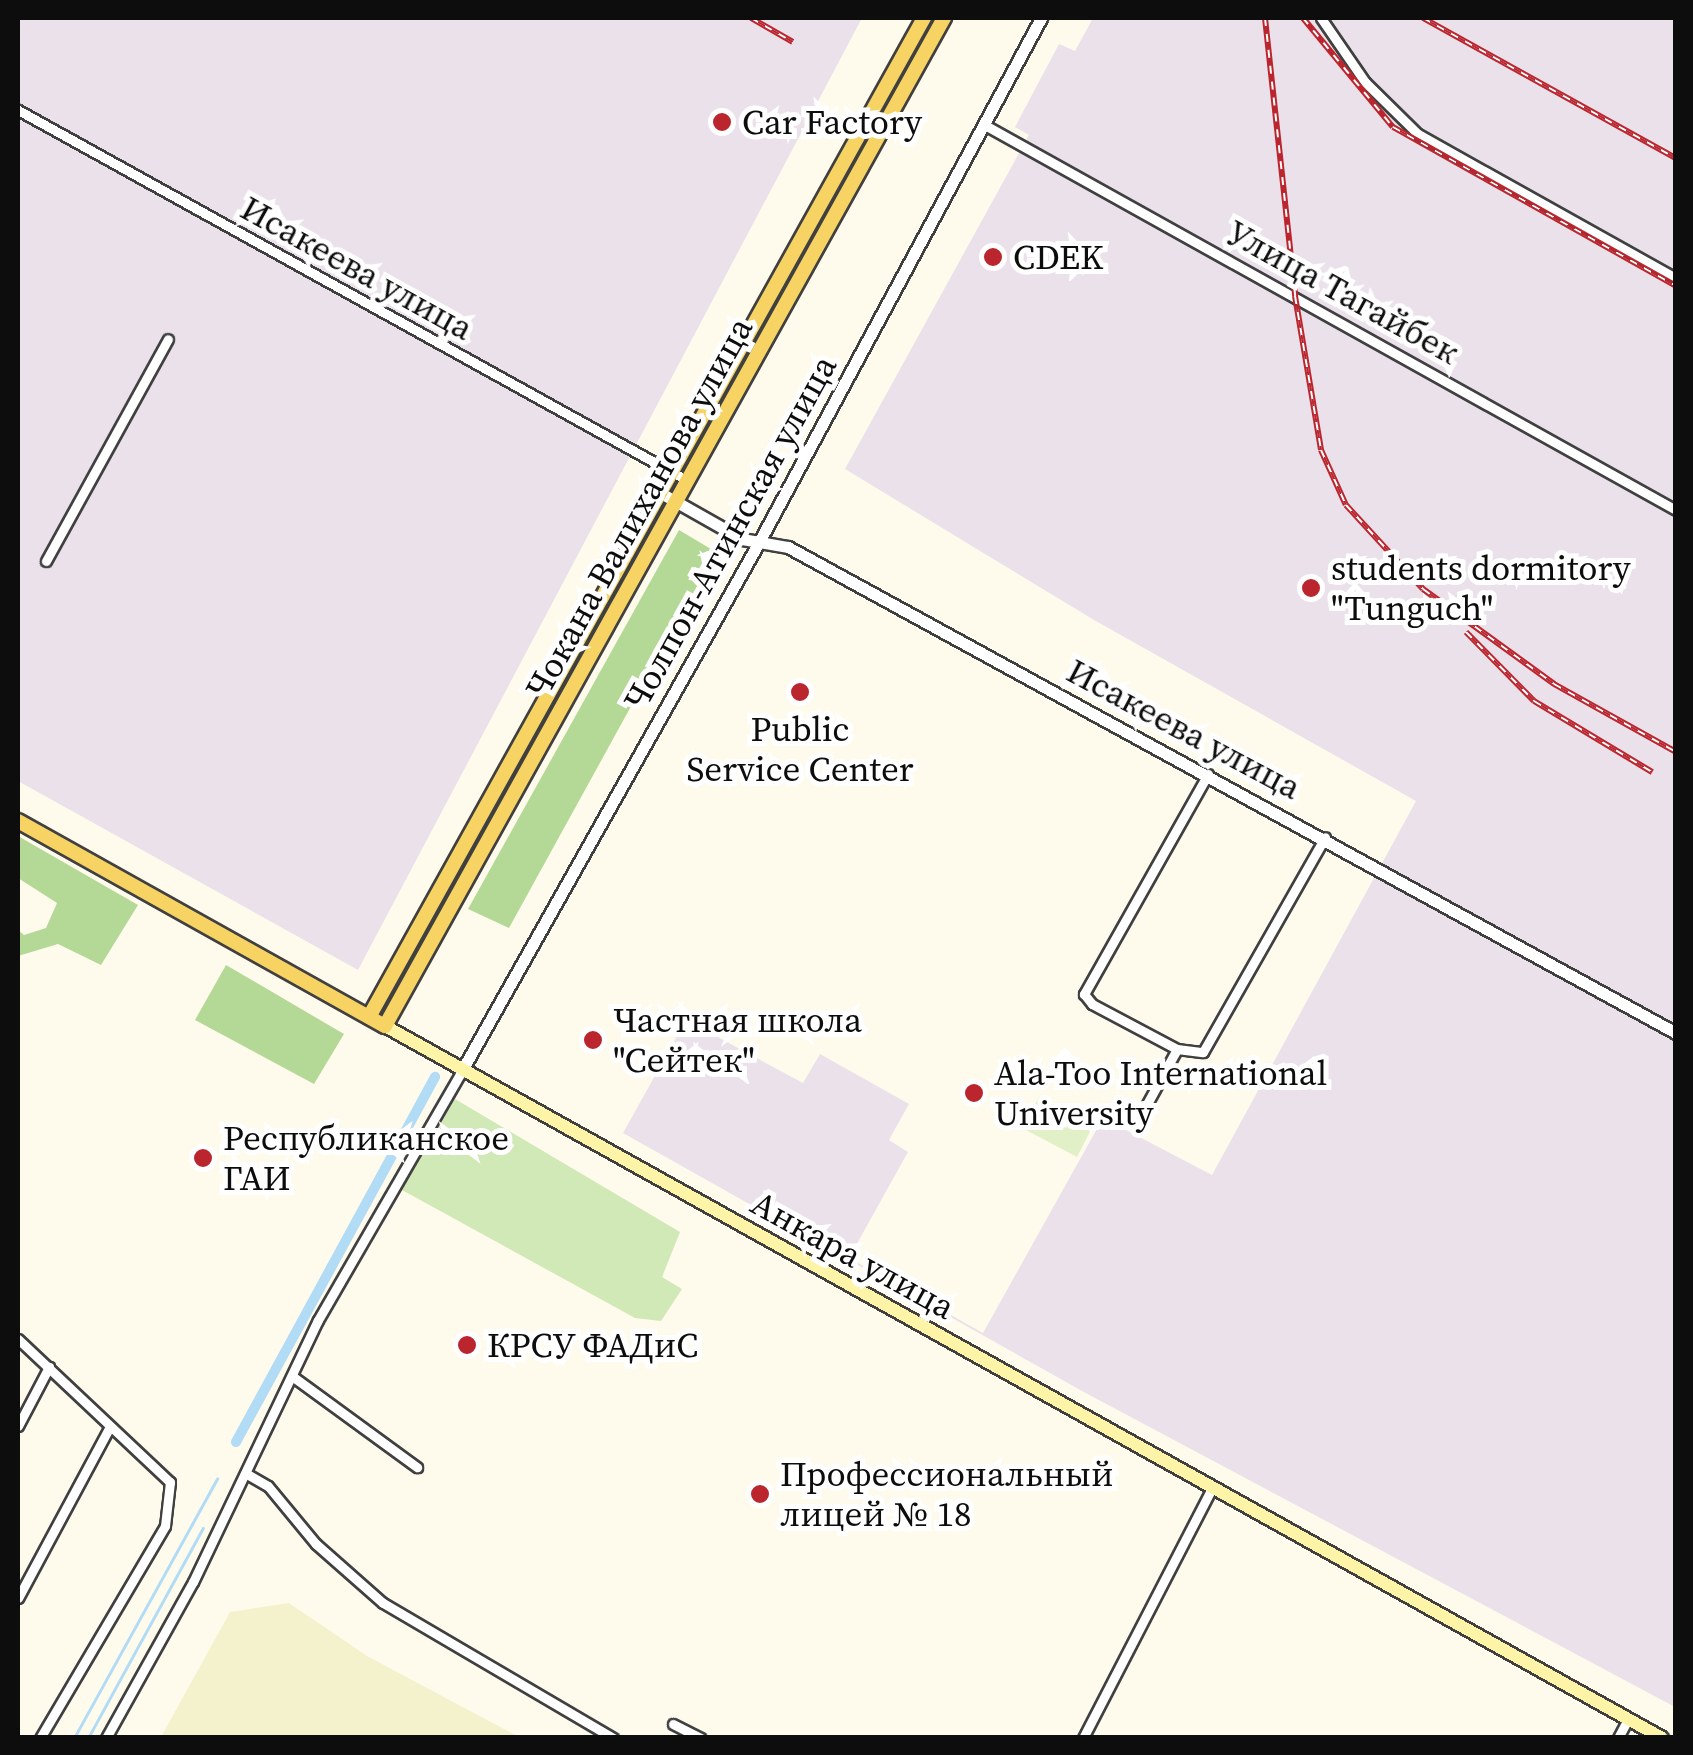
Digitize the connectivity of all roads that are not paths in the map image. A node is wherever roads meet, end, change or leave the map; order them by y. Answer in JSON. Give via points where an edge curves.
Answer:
{"nodes":[{"id":1,"x":924,"y":18,"type":"edge"},
{"id":2,"x":944,"y":18,"type":"edge"},
{"id":3,"x":1041,"y":18,"type":"edge"},
{"id":4,"x":1321,"y":18,"type":"edge"},
{"id":5,"x":18,"y":110,"type":"edge"},
{"id":6,"x":982,"y":124,"type":"junction"},
{"id":7,"x":802,"y":233,"type":"junction"},
{"id":8,"x":820,"y":243,"type":"junction"},
{"id":9,"x":1676,"y":278,"type":"edge"},
{"id":10,"x":168,"y":339,"type":"dead end"},
{"id":11,"x":670,"y":471,"type":"junction"},
{"id":12,"x":688,"y":481,"type":"junction"},
{"id":13,"x":659,"y":492,"type":"junction"},
{"id":14,"x":676,"y":503,"type":"junction"},
{"id":15,"x":1676,"y":510,"type":"edge"},
{"id":16,"x":760,"y":542,"type":"junction"},
{"id":17,"x":46,"y":560,"type":"dead end"},
{"id":18,"x":536,"y":718,"type":"junction"},
{"id":19,"x":552,"y":727,"type":"junction"},
{"id":20,"x":1208,"y":774,"type":"junction"},
{"id":21,"x":18,"y":821,"type":"edge"},
{"id":22,"x":1325,"y":837,"type":"junction"},
{"id":23,"x":369,"y":1017,"type":"junction"},
{"id":24,"x":385,"y":1026,"type":"junction"},
{"id":25,"x":1676,"y":1033,"type":"edge"},
{"id":26,"x":1176,"y":1049,"type":"junction"},
{"id":27,"x":461,"y":1072,"type":"junction"},
{"id":28,"x":1136,"y":1124,"type":"dead end"},
{"id":29,"x":18,"y":1339,"type":"edge"},
{"id":30,"x":48,"y":1367,"type":"junction"},
{"id":31,"x":292,"y":1376,"type":"junction"},
{"id":32,"x":18,"y":1426,"type":"edge"},
{"id":33,"x":108,"y":1428,"type":"junction"},
{"id":34,"x":416,"y":1467,"type":"dead end"},
{"id":35,"x":245,"y":1478,"type":"junction"},
{"id":36,"x":1212,"y":1488,"type":"junction"},
{"id":37,"x":18,"y":1598,"type":"edge"},
{"id":38,"x":1628,"y":1719,"type":"junction"},
{"id":39,"x":673,"y":1724,"type":"dead end"},
{"id":40,"x":40,"y":1738,"type":"edge"},
{"id":41,"x":106,"y":1738,"type":"edge"},
{"id":42,"x":613,"y":1738,"type":"edge"},
{"id":43,"x":702,"y":1738,"type":"edge"},
{"id":44,"x":1083,"y":1738,"type":"edge"},
{"id":45,"x":1618,"y":1738,"type":"edge"},
{"id":46,"x":1662,"y":1738,"type":"edge"}],
"edges":[{"from":1,"to":7,"type":"main road","name":"Чокана Валиханова улица"},
{"from":2,"to":8,"type":"main road","name":"Чокана Валиханова улица"},
{"from":3,"to":6,"type":"street","name":"Чолпон-Атинская улица"},
{"from":4,"to":9,"type":"street","via":[[1365,82],[1418,134]]},
{"from":5,"to":11,"type":"street","name":"Исакеева улица"},
{"from":6,"to":15,"type":"street","name":"Улица Тагайбек"},
{"from":6,"to":16,"type":"street","name":"Чолпон-Атинская улица"},
{"from":7,"to":8,"type":"main road"},
{"from":7,"to":11,"type":"main road","name":"Чокана Валиханова улица"},
{"from":8,"to":12,"type":"main road","name":"Чокана Валиханова улица"},
{"from":10,"to":17,"type":"street"},
{"from":11,"to":12,"type":"street","name":"Исакеева улица"},
{"from":11,"to":13,"type":"main road","name":"Чокана Валиханова улица"},
{"from":12,"to":14,"type":"main road","name":"Чокана Валиханова улица"},
{"from":13,"to":14,"type":"street","name":"Исакеева улица"},
{"from":13,"to":18,"type":"main road","name":"Чокана Валиханова улица"},
{"from":14,"to":16,"type":"street","name":"Исакеева улица"},
{"from":14,"to":19,"type":"main road","name":"Чокана Валиханова улица"},
{"from":16,"to":20,"type":"street","name":"Исакеева улица","via":[[788,547]]},
{"from":16,"to":27,"type":"street","name":"Чолпон-Атинская улица"},
{"from":18,"to":19,"type":"main road"},
{"from":18,"to":23,"type":"main road","name":"Чокана Валиханова улица"},
{"from":19,"to":24,"type":"main road","name":"Чокана Валиханова улица"},
{"from":20,"to":22,"type":"street","name":"Исакеева улица"},
{"from":20,"to":26,"type":"street","via":[[1084,994]]},
{"from":21,"to":23,"type":"main road","name":"Анкара улица"},
{"from":22,"to":25,"type":"street","name":"Исакеева улица"},
{"from":22,"to":26,"type":"street","via":[[1204,1052]]},
{"from":23,"to":24,"type":"main road","name":"Анкара улица"},
{"from":24,"to":27,"type":"main road","name":"Анкара улица"},
{"from":26,"to":28,"type":"street"},
{"from":27,"to":31,"type":"street"},
{"from":27,"to":36,"type":"main road","name":"Анкара улица"},
{"from":29,"to":30,"type":"street"},
{"from":30,"to":32,"type":"street"},
{"from":30,"to":33,"type":"street"},
{"from":31,"to":34,"type":"street"},
{"from":31,"to":35,"type":"street"},
{"from":33,"to":37,"type":"street"},
{"from":33,"to":40,"type":"street","via":[[170,1482],[166,1526]]},
{"from":35,"to":41,"type":"street"},
{"from":35,"to":42,"type":"street","via":[[268,1486],[316,1544],[383,1603]]},
{"from":36,"to":38,"type":"main road","name":"Анкара улица"},
{"from":36,"to":44,"type":"street"},
{"from":38,"to":45,"type":"street"},
{"from":38,"to":46,"type":"main road","name":"Анкара улица"},
{"from":39,"to":43,"type":"street"}]}
